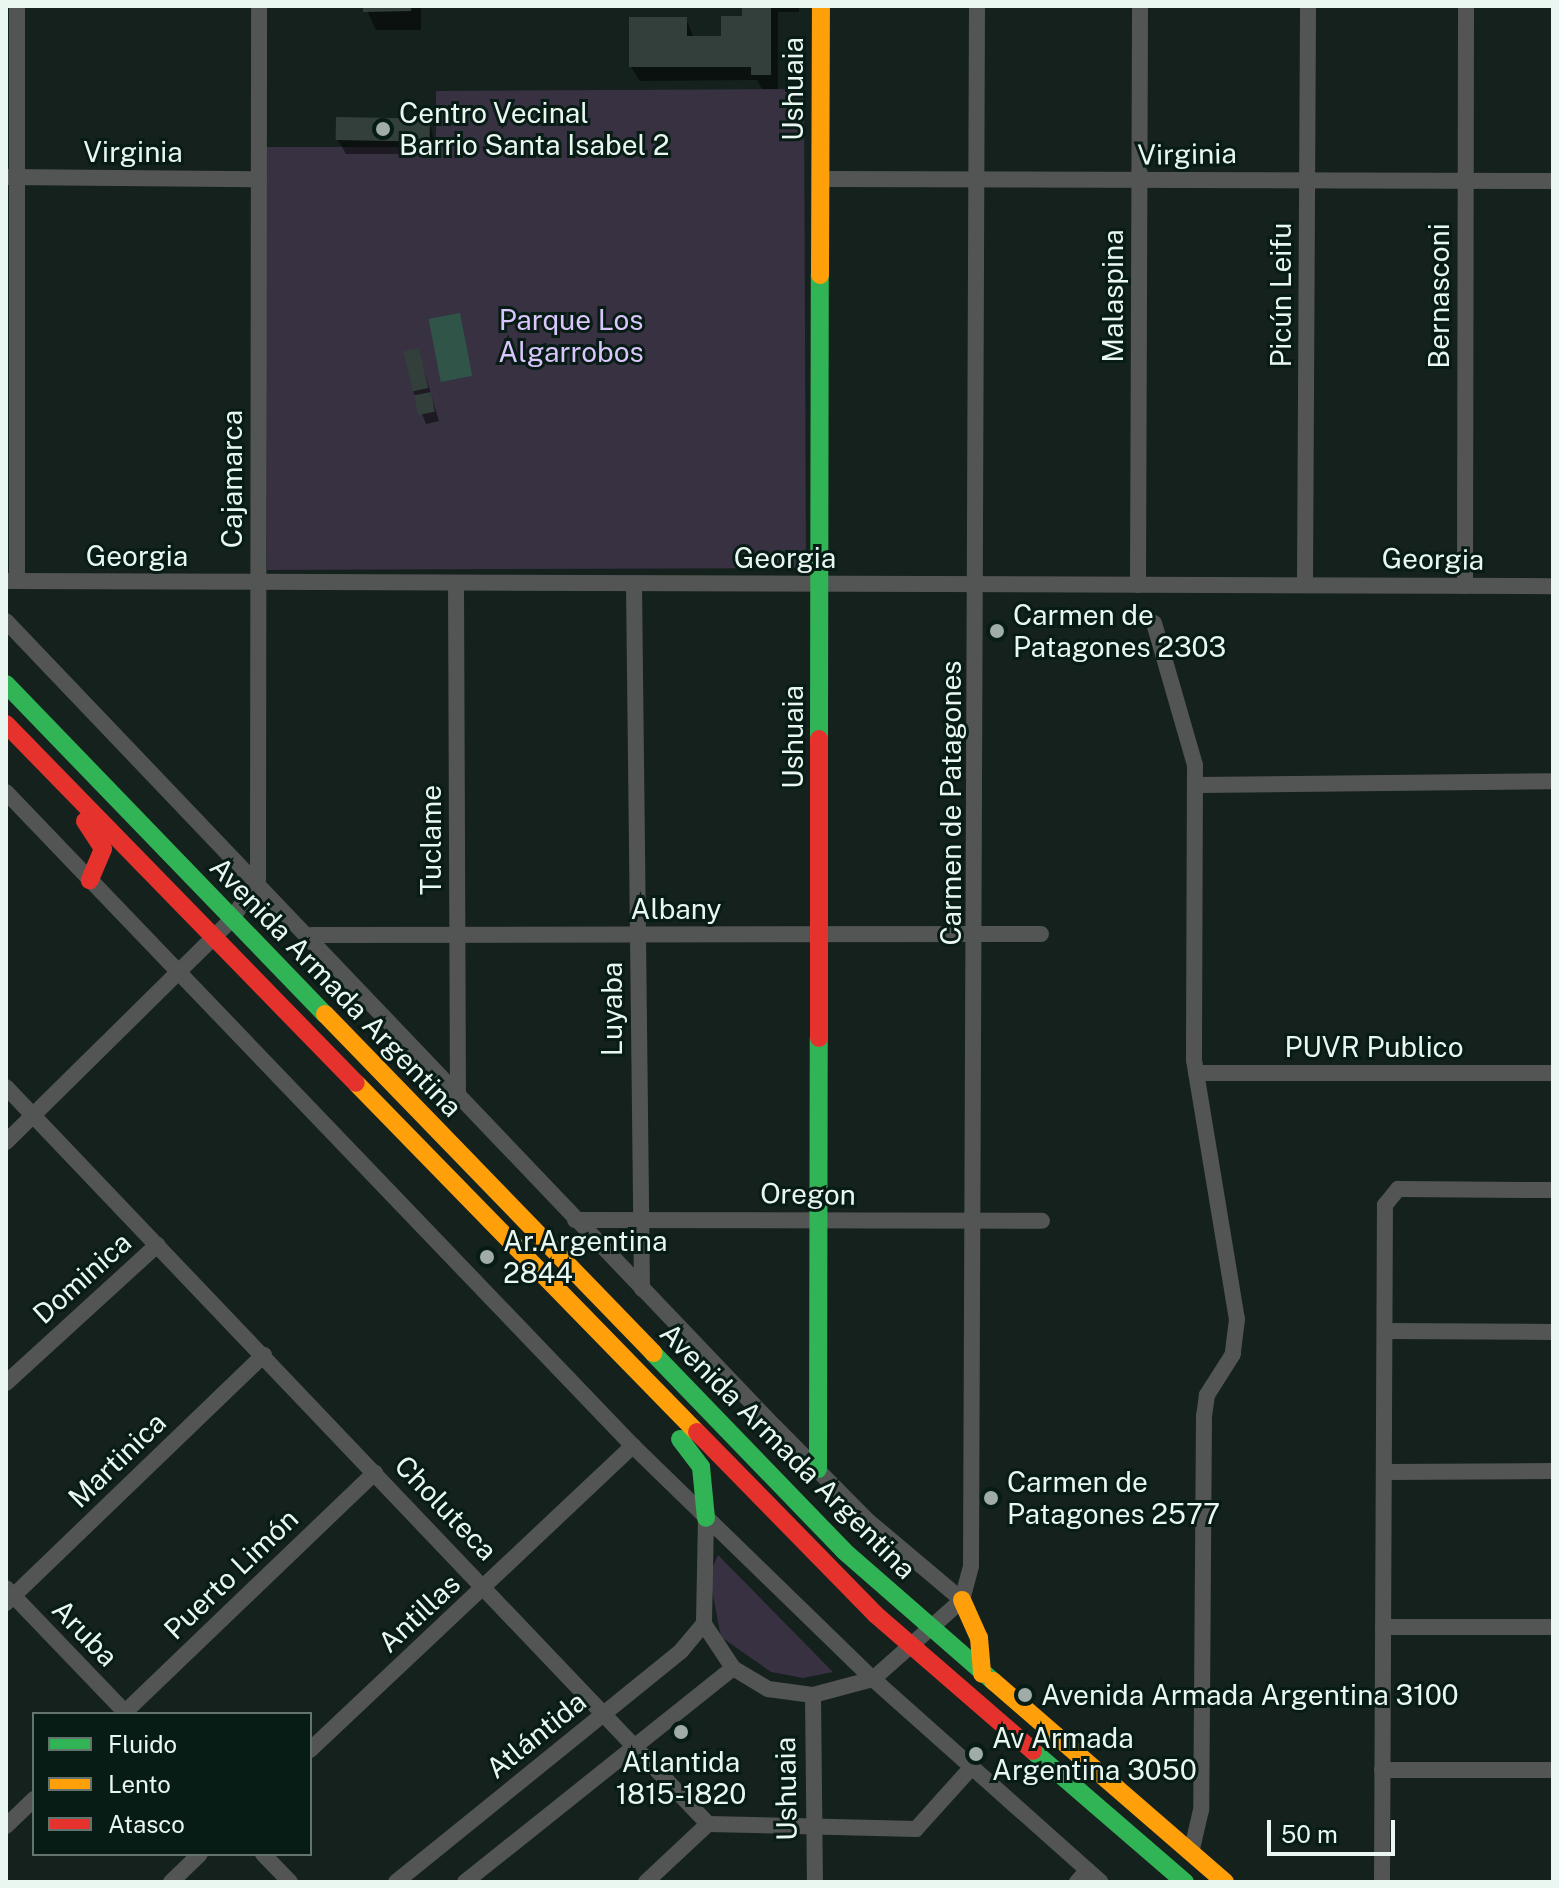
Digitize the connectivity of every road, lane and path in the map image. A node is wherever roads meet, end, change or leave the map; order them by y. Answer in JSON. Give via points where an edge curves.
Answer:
{"nodes":[{"id":1,"x":17,"y":6,"type":"edge"},
{"id":2,"x":259,"y":6,"type":"edge"},
{"id":3,"x":821,"y":6,"type":"edge"},
{"id":4,"x":977,"y":6,"type":"edge"},
{"id":5,"x":1140,"y":6,"type":"edge"},
{"id":6,"x":1308,"y":6,"type":"edge"},
{"id":7,"x":1466,"y":6,"type":"edge"},
{"id":8,"x":12,"y":177,"type":"edge"},
{"id":9,"x":259,"y":179,"type":"junction"},
{"id":10,"x":821,"y":179,"type":"junction"},
{"id":11,"x":1308,"y":179,"type":"junction"},
{"id":12,"x":1465,"y":180,"type":"junction"},
{"id":13,"x":1140,"y":181,"type":"junction"},
{"id":14,"x":1553,"y":181,"type":"edge"},
{"id":15,"x":977,"y":182,"type":"junction"},
{"id":16,"x":12,"y":581,"type":"edge"},
{"id":17,"x":258,"y":582,"type":"junction"},
{"id":18,"x":456,"y":583,"type":"junction"},
{"id":19,"x":634,"y":584,"type":"junction"},
{"id":20,"x":821,"y":584,"type":"junction"},
{"id":21,"x":1305,"y":584,"type":"junction"},
{"id":22,"x":1138,"y":585,"type":"junction"},
{"id":23,"x":979,"y":586,"type":"junction"},
{"id":24,"x":1465,"y":586,"type":"junction"},
{"id":25,"x":1553,"y":586,"type":"edge"},
{"id":26,"x":6,"y":621,"type":"edge"},
{"id":27,"x":1154,"y":623,"type":"dead end"},
{"id":28,"x":6,"y":684,"type":"edge"},
{"id":29,"x":6,"y":724,"type":"edge"},
{"id":30,"x":43,"y":763,"type":"junction"},
{"id":31,"x":1553,"y":781,"type":"edge"},
{"id":32,"x":1197,"y":785,"type":"junction"},
{"id":33,"x":6,"y":792,"type":"edge"},
{"id":34,"x":258,"y":879,"type":"junction"},
{"id":35,"x":90,"y":880,"type":"junction"},
{"id":36,"x":232,"y":919,"type":"junction"},
{"id":37,"x":821,"y":934,"type":"junction"},
{"id":38,"x":1041,"y":934,"type":"dead end"},
{"id":39,"x":312,"y":935,"type":"junction"},
{"id":40,"x":458,"y":935,"type":"junction"},
{"id":41,"x":637,"y":935,"type":"junction"},
{"id":42,"x":976,"y":936,"type":"junction"},
{"id":43,"x":214,"y":938,"type":"junction"},
{"id":44,"x":176,"y":973,"type":"junction"},
{"id":45,"x":1196,"y":1073,"type":"junction"},
{"id":46,"x":1553,"y":1073,"type":"edge"},
{"id":47,"x":6,"y":1087,"type":"edge"},
{"id":48,"x":458,"y":1098,"type":"junction"},
{"id":49,"x":34,"y":1116,"type":"junction"},
{"id":50,"x":6,"y":1142,"type":"edge"},
{"id":51,"x":1553,"y":1190,"type":"edge"},
{"id":52,"x":639,"y":1218,"type":"junction"},
{"id":53,"x":575,"y":1220,"type":"junction"},
{"id":54,"x":821,"y":1220,"type":"junction"},
{"id":55,"x":974,"y":1221,"type":"junction"},
{"id":56,"x":1042,"y":1221,"type":"dead end"},
{"id":57,"x":157,"y":1245,"type":"junction"},
{"id":58,"x":642,"y":1289,"type":"junction"},
{"id":59,"x":1385,"y":1331,"type":"junction"},
{"id":60,"x":1553,"y":1332,"type":"edge"},
{"id":61,"x":603,"y":1343,"type":"junction"},
{"id":62,"x":264,"y":1355,"type":"junction"},
{"id":63,"x":6,"y":1383,"type":"edge"},
{"id":64,"x":633,"y":1446,"type":"junction"},
{"id":65,"x":818,"y":1469,"type":"junction"},
{"id":66,"x":1553,"y":1471,"type":"edge"},
{"id":67,"x":375,"y":1472,"type":"junction"},
{"id":68,"x":1384,"y":1472,"type":"junction"},
{"id":69,"x":706,"y":1518,"type":"junction"},
{"id":70,"x":486,"y":1586,"type":"junction"},
{"id":71,"x":8,"y":1596,"type":"edge"},
{"id":72,"x":962,"y":1600,"type":"junction"},
{"id":73,"x":704,"y":1624,"type":"junction"},
{"id":74,"x":926,"y":1627,"type":"junction"},
{"id":75,"x":1383,"y":1627,"type":"junction"},
{"id":76,"x":1553,"y":1627,"type":"edge"},
{"id":77,"x":910,"y":1645,"type":"junction"},
{"id":78,"x":733,"y":1668,"type":"junction"},
{"id":79,"x":982,"y":1674,"type":"junction"},
{"id":80,"x":873,"y":1679,"type":"junction"},
{"id":81,"x":813,"y":1695,"type":"junction"},
{"id":82,"x":607,"y":1711,"type":"junction"},
{"id":83,"x":124,"y":1712,"type":"edge"},
{"id":84,"x":126,"y":1712,"type":"edge"},
{"id":85,"x":634,"y":1742,"type":"junction"},
{"id":86,"x":312,"y":1748,"type":"edge"},
{"id":87,"x":970,"y":1769,"type":"junction"},
{"id":88,"x":1382,"y":1770,"type":"junction"},
{"id":89,"x":1553,"y":1770,"type":"edge"},
{"id":90,"x":32,"y":1801,"type":"edge"},
{"id":91,"x":708,"y":1824,"type":"junction"},
{"id":92,"x":6,"y":1826,"type":"edge"},
{"id":93,"x":815,"y":1829,"type":"junction"},
{"id":94,"x":1191,"y":1853,"type":"junction"},
{"id":95,"x":198,"y":1856,"type":"edge"},
{"id":96,"x":265,"y":1856,"type":"edge"},
{"id":97,"x":1082,"y":1876,"type":"edge"},
{"id":98,"x":648,"y":1881,"type":"edge"},
{"id":99,"x":171,"y":1882,"type":"edge"},
{"id":100,"x":290,"y":1882,"type":"edge"},
{"id":101,"x":396,"y":1882,"type":"edge"},
{"id":102,"x":465,"y":1882,"type":"edge"},
{"id":103,"x":815,"y":1882,"type":"edge"},
{"id":104,"x":1101,"y":1882,"type":"edge"},
{"id":105,"x":1185,"y":1882,"type":"edge"},
{"id":106,"x":1225,"y":1882,"type":"edge"},
{"id":107,"x":1382,"y":1882,"type":"edge"}],
"edges":[{"from":1,"to":8,"type":"street"},
{"from":2,"to":9,"type":"street","name":"Cajamarca"},
{"from":3,"to":10,"type":"main road","name":"Ushuaia"},
{"from":4,"to":15,"type":"street","name":"Carmen de Patagones"},
{"from":5,"to":13,"type":"street","name":"Malaspina"},
{"from":6,"to":11,"type":"street","name":"Picún Leifu"},
{"from":7,"to":12,"type":"street","name":"Bernasconi"},
{"from":8,"to":9,"type":"street","name":"Virginia"},
{"from":8,"to":16,"type":"street"},
{"from":9,"to":17,"type":"street","name":"Cajamarca"},
{"from":10,"to":15,"type":"street","name":"Virginia"},
{"from":10,"to":20,"type":"main road","name":"Ushuaia"},
{"from":11,"to":12,"type":"street","name":"Virginia"},
{"from":11,"to":13,"type":"street","name":"Virginia"},
{"from":11,"to":21,"type":"street","name":"Picún Leifu"},
{"from":12,"to":14,"type":"street","name":"Virginia"},
{"from":12,"to":24,"type":"street","name":"Bernasconi"},
{"from":13,"to":15,"type":"street","name":"Virginia"},
{"from":13,"to":22,"type":"street","name":"Malaspina"},
{"from":15,"to":23,"type":"street","name":"Carmen de Patagones"},
{"from":16,"to":17,"type":"street","name":"Georgia"},
{"from":17,"to":18,"type":"street","name":"Georgia"},
{"from":17,"to":34,"type":"street","name":"Cajamarca"},
{"from":18,"to":19,"type":"street","name":"Georgia"},
{"from":18,"to":40,"type":"street","name":"Tuclame"},
{"from":19,"to":20,"type":"street","name":"Georgia"},
{"from":19,"to":41,"type":"street","name":"Luyaba"},
{"from":20,"to":23,"type":"street","name":"Georgia"},
{"from":20,"to":37,"type":"main road","name":"Ushuaia"},
{"from":21,"to":22,"type":"street","name":"Georgia"},
{"from":21,"to":24,"type":"street","name":"Georgia"},
{"from":22,"to":23,"type":"street","name":"Georgia"},
{"from":23,"to":42,"type":"street","name":"Carmen de Patagones"},
{"from":24,"to":25,"type":"street","name":"Georgia"},
{"from":26,"to":34,"type":"street","name":"Avenida Armada Argentina"},
{"from":27,"to":32,"type":"street"},
{"from":28,"to":36,"type":"main road","name":"Avenida Armada Argentina"},
{"from":29,"to":30,"type":"main road","name":"Avenida Armada Argentina"},
{"from":30,"to":35,"type":"main road","via":[[103,849]]},
{"from":30,"to":43,"type":"main road","name":"Avenida Armada Argentina"},
{"from":31,"to":32,"type":"street"},
{"from":32,"to":45,"type":"street","via":[[1190,849]]},
{"from":33,"to":35,"type":"street"},
{"from":34,"to":36,"type":"street"},
{"from":34,"to":39,"type":"street","name":"Avenida Armada Argentina"},
{"from":35,"to":44,"type":"street"},
{"from":36,"to":43,"type":"street"},
{"from":36,"to":74,"type":"main road","name":"Avenida Armada Argentina","via":[[713,1418]]},
{"from":37,"to":41,"type":"street","name":"Albany"},
{"from":37,"to":42,"type":"street","name":"Albany"},
{"from":37,"to":54,"type":"main road","name":"Ushuaia"},
{"from":38,"to":42,"type":"street","name":"Albany"},
{"from":39,"to":40,"type":"street","name":"Albany"},
{"from":39,"to":48,"type":"street","name":"Avenida Armada Argentina"},
{"from":40,"to":41,"type":"street","name":"Albany"},
{"from":40,"to":48,"type":"street","name":"Tuclame"},
{"from":41,"to":52,"type":"street","name":"Luyaba"},
{"from":42,"to":55,"type":"street","name":"Carmen de Patagones"},
{"from":43,"to":44,"type":"street"},
{"from":43,"to":61,"type":"main road","name":"Avenida Armada Argentina"},
{"from":44,"to":49,"type":"street"},
{"from":44,"to":64,"type":"street"},
{"from":45,"to":46,"type":"street","name":"PUVR Publico"},
{"from":45,"to":94,"type":"street","via":[[1237,1319],[1233,1354],[1207,1395],[1204,1416],[1201,1819]]},
{"from":47,"to":49,"type":"street","name":"Choluteca"},
{"from":48,"to":53,"type":"street","name":"Avenida Armada Argentina"},
{"from":49,"to":50,"type":"street"},
{"from":49,"to":57,"type":"street","name":"Choluteca"},
{"from":51,"to":59,"type":"street","via":[[1391,1193],[1385,1205]]},
{"from":52,"to":53,"type":"street","name":"Oregon"},
{"from":52,"to":54,"type":"street","name":"Oregon"},
{"from":52,"to":58,"type":"street","name":"Luyaba"},
{"from":53,"to":58,"type":"street","name":"Avenida Armada Argentina"},
{"from":54,"to":55,"type":"street","name":"Oregon"},
{"from":54,"to":65,"type":"main road","name":"Ushuaia"},
{"from":55,"to":56,"type":"street","name":"Oregon"},
{"from":55,"to":72,"type":"street","name":"Carmen de Patagones","via":[[971,1566]]},
{"from":57,"to":62,"type":"street","name":"Choluteca"},
{"from":57,"to":63,"type":"street","name":"Dominica"},
{"from":58,"to":65,"type":"street","name":"Avenida Armada Argentina"},
{"from":59,"to":60,"type":"street"},
{"from":59,"to":68,"type":"street"},
{"from":61,"to":69,"type":"main road","via":[[697,1458]]},
{"from":61,"to":77,"type":"main road","name":"Avenida Armada Argentina"},
{"from":62,"to":67,"type":"street","name":"Choluteca"},
{"from":62,"to":71,"type":"street","name":"Martinica"},
{"from":64,"to":69,"type":"street"},
{"from":64,"to":70,"type":"street","name":"Antillas"},
{"from":65,"to":72,"type":"street","name":"Avenida Armada Argentina"},
{"from":66,"to":68,"type":"street"},
{"from":67,"to":70,"type":"street","name":"Choluteca"},
{"from":67,"to":84,"type":"street","name":"Puerto Limón"},
{"from":68,"to":75,"type":"street"},
{"from":69,"to":73,"type":"street"},
{"from":69,"to":80,"type":"street"},
{"from":70,"to":82,"type":"street","name":"Choluteca"},
{"from":70,"to":86,"type":"street","name":"Antillas"},
{"from":71,"to":83,"type":"street","name":"Aruba"},
{"from":72,"to":74,"type":"street"},
{"from":72,"to":79,"type":"main road","via":[[979,1638]]},
{"from":73,"to":78,"type":"street"},
{"from":73,"to":82,"type":"street","name":"Atlántida","via":[[688,1646]]},
{"from":74,"to":77,"type":"street"},
{"from":74,"to":79,"type":"main road","name":"Avenida Armada Argentina"},
{"from":75,"to":76,"type":"street"},
{"from":75,"to":88,"type":"street"},
{"from":77,"to":80,"type":"street"},
{"from":77,"to":105,"type":"main road","name":"Avenida Armada Argentina"},
{"from":78,"to":81,"type":"street","via":[[768,1689]]},
{"from":78,"to":85,"type":"street"},
{"from":79,"to":94,"type":"main road","name":"Avenida Armada Argentina"},
{"from":80,"to":81,"type":"street"},
{"from":80,"to":87,"type":"street"},
{"from":81,"to":93,"type":"street","name":"Ushuaia"},
{"from":82,"to":85,"type":"street","name":"Choluteca"},
{"from":82,"to":101,"type":"street","name":"Atlántida"},
{"from":85,"to":91,"type":"street","name":"Choluteca"},
{"from":85,"to":102,"type":"street"},
{"from":87,"to":93,"type":"street","via":[[924,1823],[907,1831]]},
{"from":87,"to":97,"type":"street"},
{"from":88,"to":89,"type":"street"},
{"from":88,"to":107,"type":"street"},
{"from":90,"to":92,"type":"street"},
{"from":91,"to":93,"type":"street"},
{"from":91,"to":98,"type":"street"},
{"from":93,"to":103,"type":"street","name":"Ushuaia"},
{"from":94,"to":106,"type":"main road","name":"Avenida Armada Argentina"},
{"from":95,"to":99,"type":"street"},
{"from":96,"to":100,"type":"street"},
{"from":97,"to":104,"type":"street"}]}
